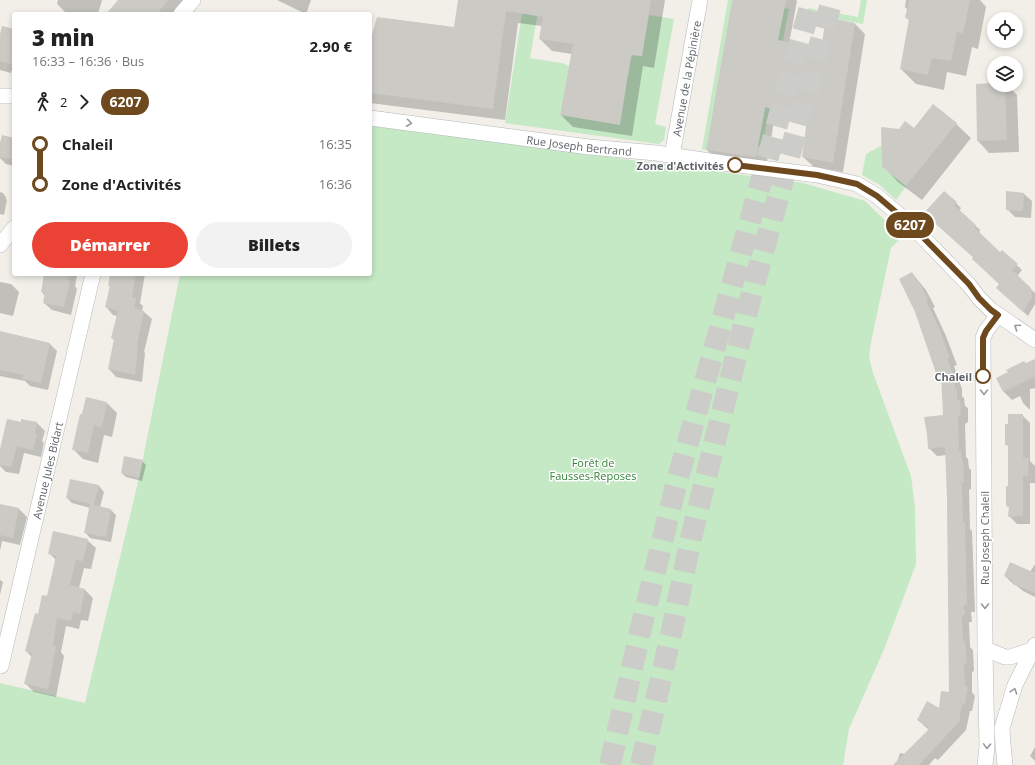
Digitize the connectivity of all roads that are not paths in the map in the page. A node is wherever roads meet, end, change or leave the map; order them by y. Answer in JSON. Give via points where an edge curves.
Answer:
{"nodes":[{"id":1,"x":193,"y":0,"type":"edge"},
{"id":2,"x":700,"y":0,"type":"edge"},
{"id":3,"x":183,"y":12,"type":"edge"},
{"id":4,"x":0,"y":96,"type":"edge"},
{"id":5,"x":12,"y":96,"type":"edge"},
{"id":6,"x":372,"y":118,"type":"edge"},
{"id":7,"x":672,"y":156,"type":"junction"},
{"id":8,"x":12,"y":230,"type":"edge"},
{"id":9,"x":0,"y":245,"type":"edge"},
{"id":10,"x":93,"y":276,"type":"edge"},
{"id":11,"x":998,"y":315,"type":"junction"},
{"id":12,"x":1035,"y":340,"type":"edge"},
{"id":13,"x":1034,"y":647,"type":"edge"},
{"id":14,"x":985,"y":649,"type":"junction"},
{"id":15,"x":1,"y":666,"type":"dead end"},
{"id":16,"x":985,"y":765,"type":"edge"},
{"id":17,"x":1005,"y":765,"type":"edge"}],
"edges":[{"from":1,"to":3,"type":"street"},
{"from":2,"to":7,"type":"street","name":"Avenue de la Pépinière"},
{"from":4,"to":5,"type":"street"},
{"from":6,"to":7,"type":"street","name":"Rue Joseph Bertrand","one_way":true},
{"from":7,"to":11,"type":"street","name":"Rue Joseph Bertrand","via":[[817,175],[857,184],[877,196],[910,224]]},
{"from":8,"to":9,"type":"street"},
{"from":10,"to":15,"type":"street","name":"Avenue Jules Bidart"},
{"from":12,"to":11,"type":"street","name":"Rue Joseph Bertrand","one_way":true},
{"from":11,"to":14,"type":"street","name":"Rue Joseph Chaleil","one_way":true,"via":[[983,338]]},
{"from":13,"to":14,"type":"street","via":[[1010,657]]},
{"from":17,"to":13,"type":"street","one_way":true,"via":[[1002,728],[1015,685]]},
{"from":14,"to":16,"type":"street","name":"Rue Joseph Chaleil","one_way":true}]}
